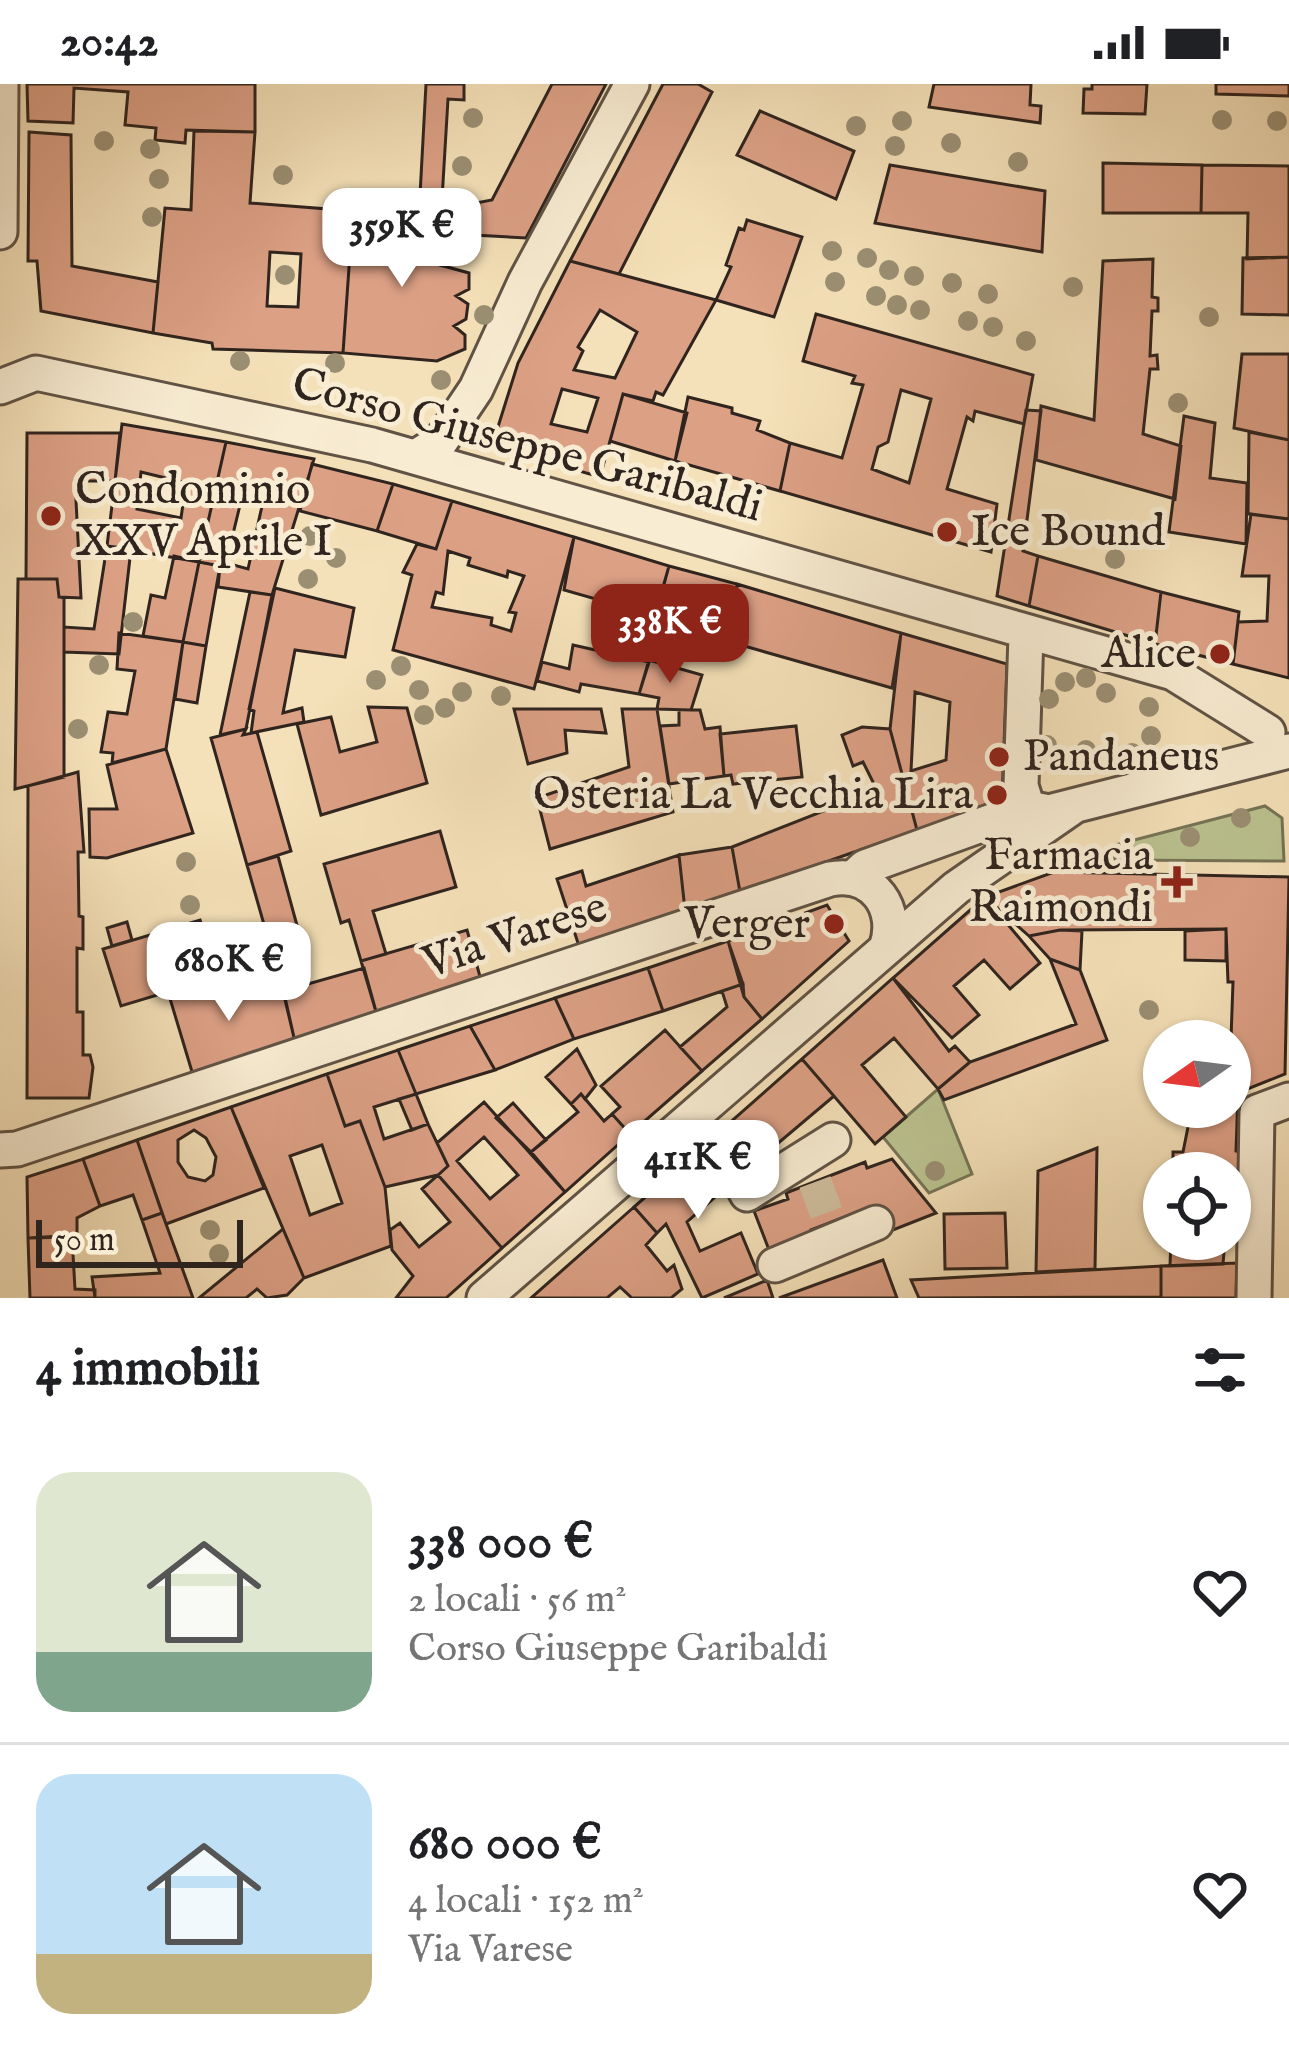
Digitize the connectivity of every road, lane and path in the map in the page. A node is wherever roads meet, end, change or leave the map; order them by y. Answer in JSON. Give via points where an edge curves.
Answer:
{"nodes":[{"id":1,"x":2,"y":84,"type":"edge"},
{"id":2,"x":632,"y":84,"type":"edge"},
{"id":3,"x":0,"y":232,"type":"edge"},
{"id":4,"x":0,"y":387,"type":"edge"},
{"id":5,"x":416,"y":457,"type":"junction"},
{"id":6,"x":1026,"y":634,"type":"junction"},
{"id":7,"x":1279,"y":742,"type":"edge"},
{"id":8,"x":1073,"y":806,"type":"junction"},
{"id":9,"x":1028,"y":808,"type":"junction"},
{"id":10,"x":853,"y":878,"type":"junction"},
{"id":11,"x":886,"y":948,"type":"junction"},
{"id":12,"x":1289,"y":1100,"type":"edge"},
{"id":13,"x":0,"y":1150,"type":"edge"},
{"id":14,"x":818,"y":1160,"type":"dead end"},
{"id":15,"x":738,"y":1177,"type":"dead end"},
{"id":16,"x":876,"y":1223,"type":"dead end"},
{"id":17,"x":775,"y":1265,"type":"dead end"},
{"id":18,"x":484,"y":1298,"type":"edge"},
{"id":19,"x":1254,"y":1298,"type":"edge"}],
"edges":[{"from":1,"to":3,"type":"street"},
{"from":2,"to":5,"type":"street","via":[[476,388],[441,441]]},
{"from":4,"to":5,"type":"street","name":"Corso Giuseppe Garibaldi","via":[[36,373]]},
{"from":5,"to":6,"type":"street","name":"Corso Giuseppe Garibaldi"},
{"from":6,"to":7,"type":"street","name":"Corso Giuseppe Garibaldi","via":[[1173,673]]},
{"from":6,"to":9,"type":"street","via":[[1021,787]]},
{"from":7,"to":8,"type":"street"},
{"from":8,"to":9,"type":"street","name":"Via Varese"},
{"from":8,"to":11,"type":"street","via":[[988,863]]},
{"from":9,"to":10,"type":"street","name":"Via Varese"},
{"from":10,"to":11,"type":"street","via":[[884,900],[891,920]]},
{"from":10,"to":13,"type":"street","name":"Via Varese"},
{"from":11,"to":18,"type":"street","via":[[702,1127]]},
{"from":12,"to":19,"type":"street","via":[[1256,1112]]},
{"from":14,"to":15,"type":"street","via":[[747,1194]]},
{"from":16,"to":17,"type":"street","via":[[833,1231]]}]}
